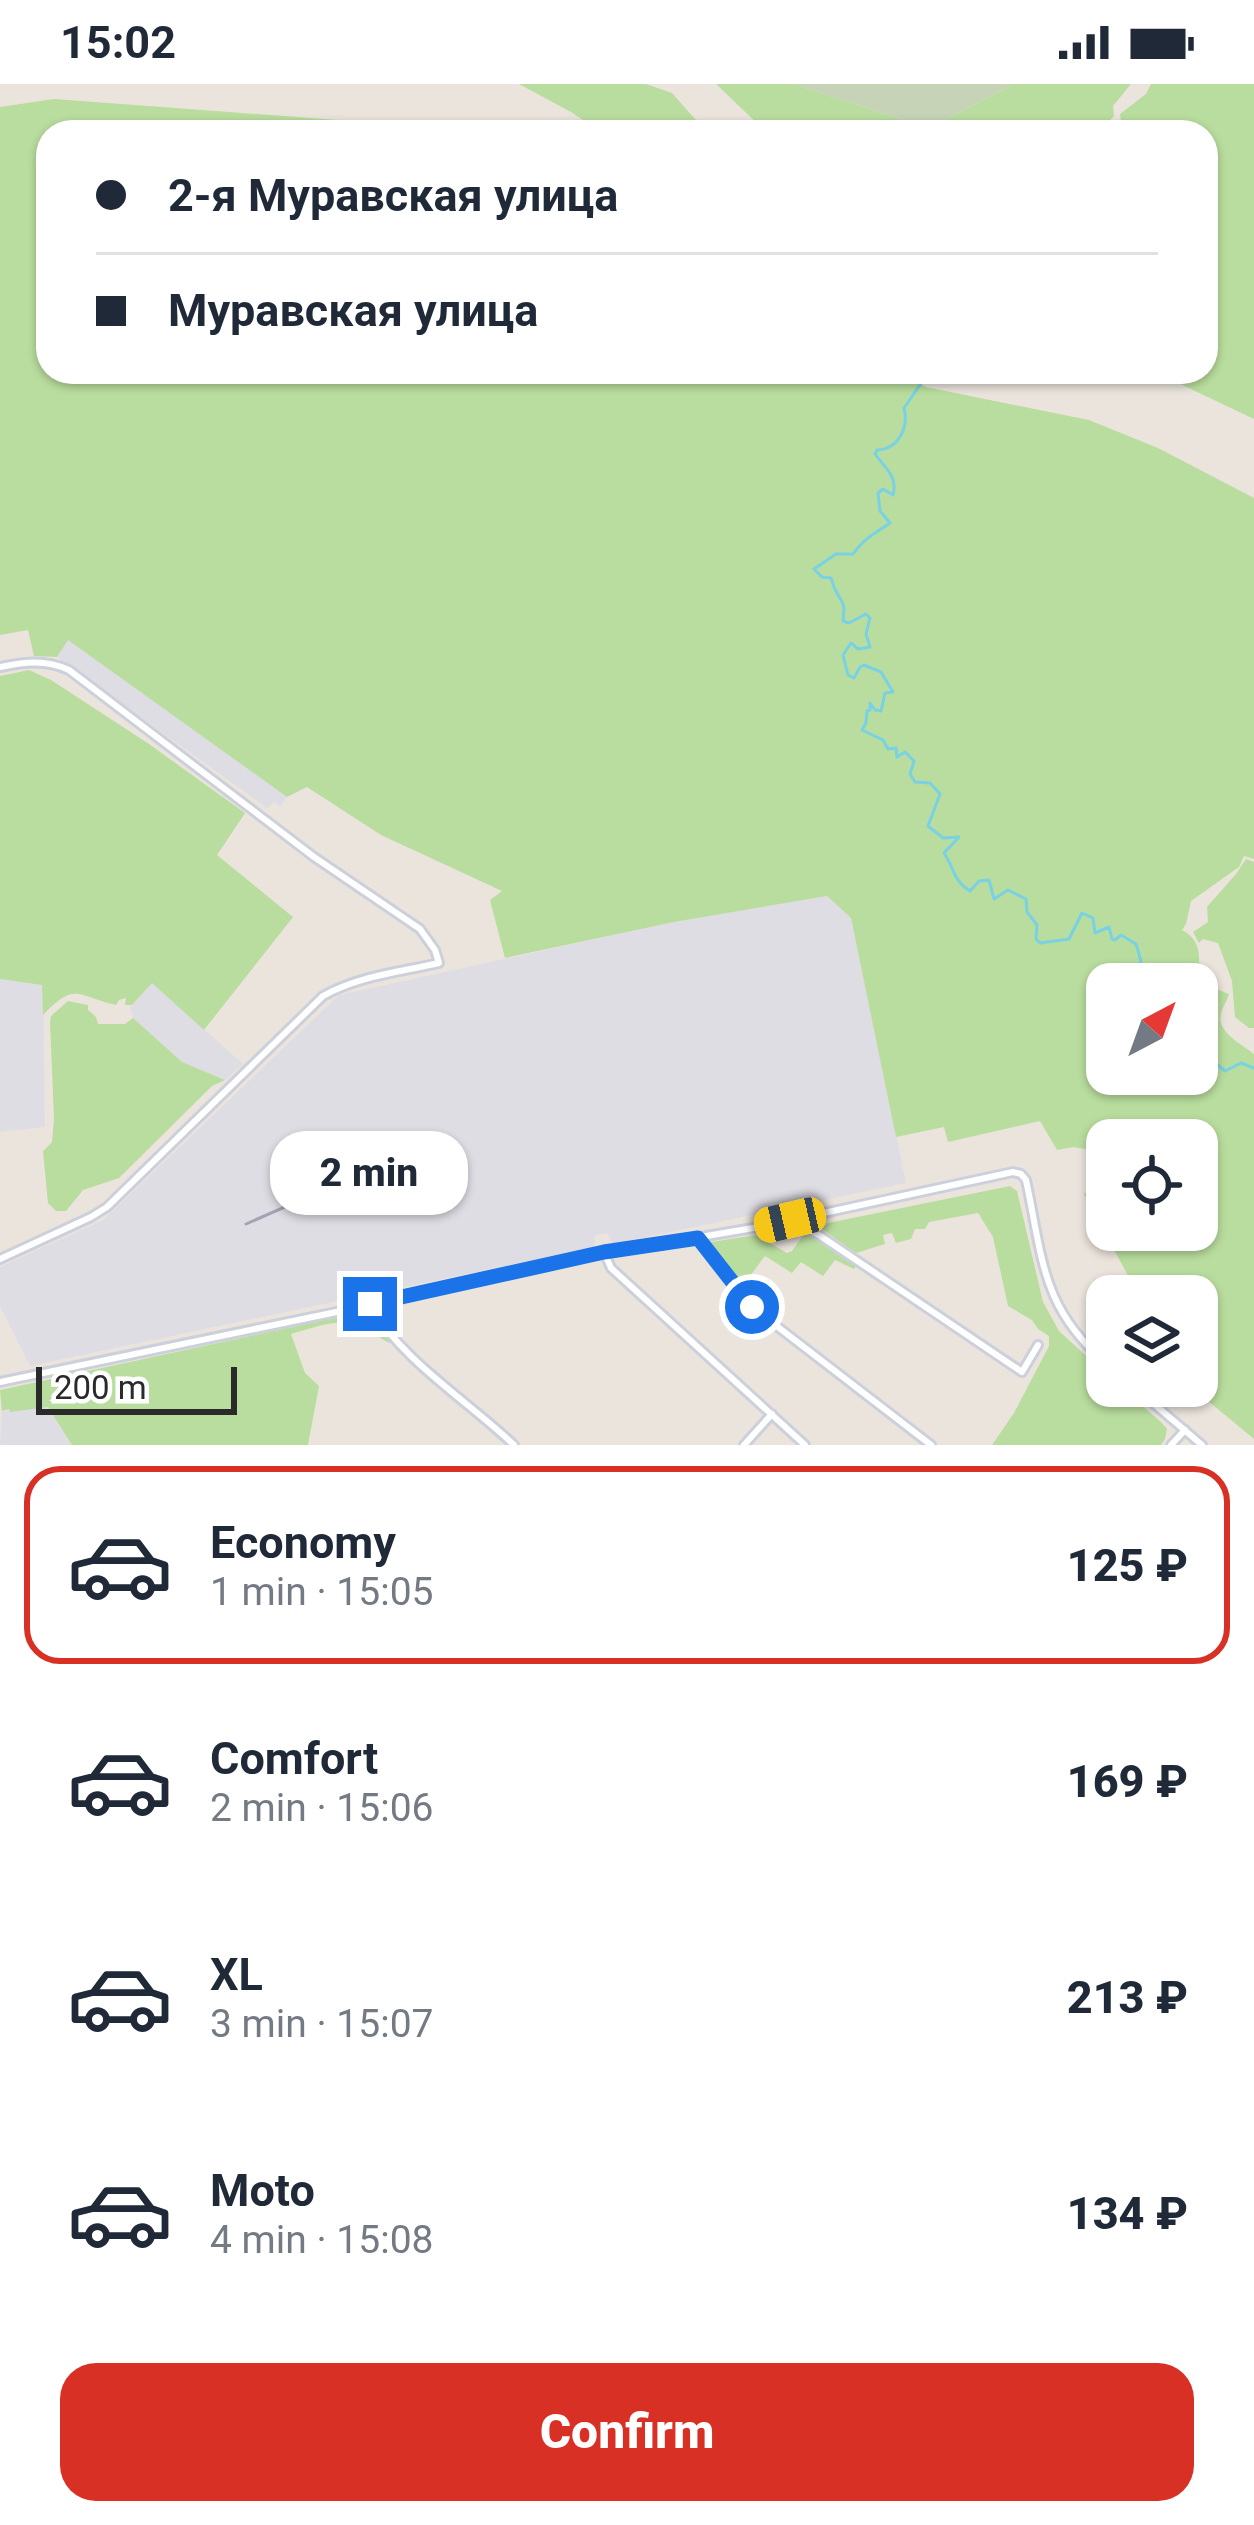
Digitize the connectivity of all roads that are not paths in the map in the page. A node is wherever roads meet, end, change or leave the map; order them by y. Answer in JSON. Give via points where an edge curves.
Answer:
{"nodes":[{"id":1,"x":0,"y":667,"type":"edge"},
{"id":2,"x":790,"y":1220,"type":"junction"},
{"id":3,"x":698,"y":1238,"type":"junction"},
{"id":4,"x":604,"y":1252,"type":"junction"},
{"id":5,"x":0,"y":1259,"type":"edge"},
{"id":6,"x":370,"y":1304,"type":"junction"},
{"id":7,"x":1086,"y":1344,"type":"edge"},
{"id":8,"x":1037,"y":1345,"type":"dead end"},
{"id":9,"x":0,"y":1382,"type":"edge"},
{"id":10,"x":1158,"y":1407,"type":"edge"},
{"id":11,"x":772,"y":1414,"type":"junction"},
{"id":12,"x":1185,"y":1430,"type":"junction"},
{"id":13,"x":514,"y":1445,"type":"edge"},
{"id":14,"x":744,"y":1445,"type":"edge"},
{"id":15,"x":805,"y":1445,"type":"edge"},
{"id":16,"x":931,"y":1445,"type":"edge"},
{"id":17,"x":1171,"y":1445,"type":"edge"},
{"id":18,"x":1202,"y":1445,"type":"edge"}],
"edges":[{"from":1,"to":5,"type":"street","via":[[43,661],[69,670],[420,929],[439,963],[323,996],[107,1207]]},
{"from":2,"to":3,"type":"street"},
{"from":2,"to":7,"type":"street","via":[[1022,1174],[1051,1293]]},
{"from":2,"to":8,"type":"street","via":[[1022,1372]]},
{"from":3,"to":4,"type":"street"},
{"from":3,"to":16,"type":"street","via":[[752,1307]]},
{"from":4,"to":6,"type":"street"},
{"from":4,"to":11,"type":"street","via":[[611,1268]]},
{"from":6,"to":9,"type":"street"},
{"from":6,"to":13,"type":"street","via":[[409,1353]]},
{"from":10,"to":12,"type":"street"},
{"from":11,"to":14,"type":"street"},
{"from":11,"to":15,"type":"street"},
{"from":12,"to":17,"type":"street"},
{"from":12,"to":18,"type":"street"}]}
